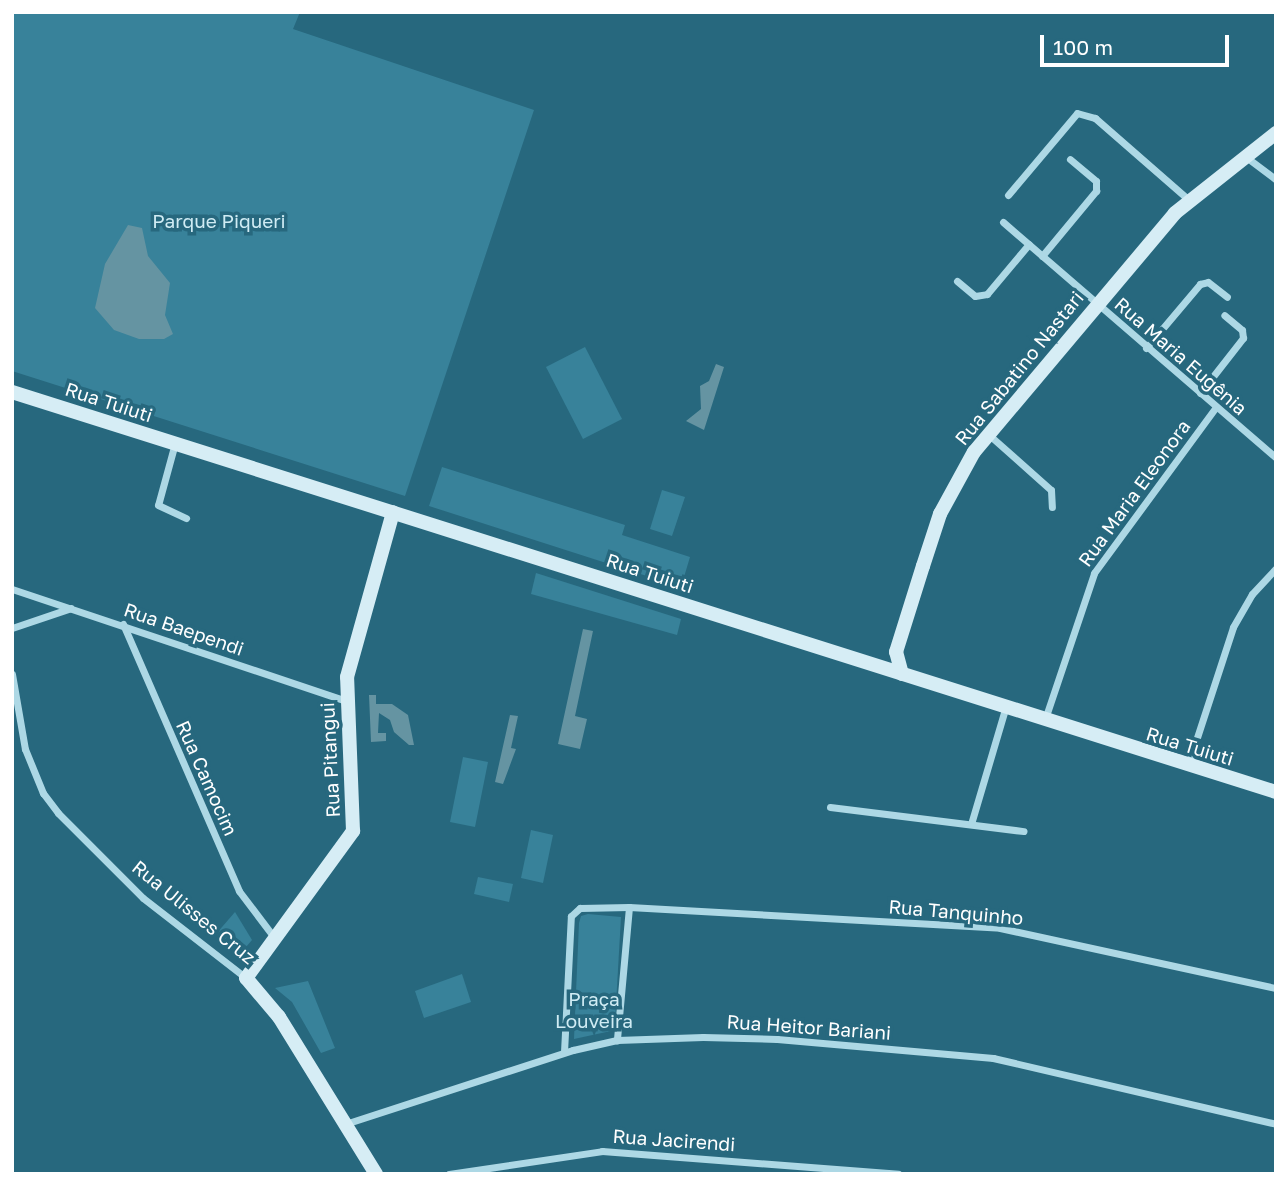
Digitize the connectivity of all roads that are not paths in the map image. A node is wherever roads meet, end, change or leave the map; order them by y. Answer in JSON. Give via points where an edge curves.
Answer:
{"nodes":[{"id":1,"x":1276,"y":133,"type":"edge"},
{"id":2,"x":1246,"y":157,"type":"junction"},
{"id":3,"x":1070,"y":159,"type":"dead end"},
{"id":4,"x":1276,"y":180,"type":"edge"},
{"id":5,"x":1008,"y":195,"type":"dead end"},
{"id":6,"x":1190,"y":201,"type":"junction"},
{"id":7,"x":1003,"y":222,"type":"dead end"},
{"id":8,"x":1029,"y":244,"type":"junction"},
{"id":9,"x":1042,"y":256,"type":"junction"},
{"id":10,"x":957,"y":281,"type":"dead end"},
{"id":11,"x":1227,"y":297,"type":"dead end"},
{"id":12,"x":1097,"y":303,"type":"junction"},
{"id":13,"x":1224,"y":315,"type":"dead end"},
{"id":14,"x":1146,"y":348,"type":"junction"},
{"id":15,"x":12,"y":392,"type":"edge"},
{"id":16,"x":1200,"y":393,"type":"junction"},
{"id":17,"x":1216,"y":407,"type":"junction"},
{"id":18,"x":987,"y":433,"type":"junction"},
{"id":19,"x":175,"y":443,"type":"junction"},
{"id":20,"x":1276,"y":458,"type":"edge"},
{"id":21,"x":1052,"y":507,"type":"dead end"},
{"id":22,"x":393,"y":512,"type":"junction"},
{"id":23,"x":186,"y":518,"type":"dead end"},
{"id":24,"x":1276,"y":568,"type":"edge"},
{"id":25,"x":12,"y":589,"type":"edge"},
{"id":26,"x":71,"y":608,"type":"junction"},
{"id":27,"x":123,"y":624,"type":"junction"},
{"id":28,"x":12,"y":628,"type":"edge"},
{"id":29,"x":896,"y":652,"type":"junction"},
{"id":30,"x":873,"y":664,"type":"junction"},
{"id":31,"x":12,"y":674,"type":"edge"},
{"id":32,"x":902,"y":674,"type":"junction"},
{"id":33,"x":344,"y":700,"type":"junction"},
{"id":34,"x":1006,"y":706,"type":"junction"},
{"id":35,"x":1045,"y":719,"type":"junction"},
{"id":36,"x":1187,"y":766,"type":"junction"},
{"id":37,"x":1276,"y":792,"type":"edge"},
{"id":38,"x":830,"y":807,"type":"dead end"},
{"id":39,"x":971,"y":824,"type":"junction"},
{"id":40,"x":1024,"y":831,"type":"dead end"},
{"id":41,"x":629,"y":907,"type":"junction"},
{"id":42,"x":273,"y":936,"type":"junction"},
{"id":43,"x":246,"y":978,"type":"junction"},
{"id":44,"x":1276,"y":988,"type":"edge"},
{"id":45,"x":617,"y":1040,"type":"junction"},
{"id":46,"x":564,"y":1052,"type":"junction"},
{"id":47,"x":1276,"y":1124,"type":"edge"},
{"id":48,"x":345,"y":1125,"type":"junction"},
{"id":49,"x":376,"y":1174,"type":"edge"},
{"id":50,"x":449,"y":1174,"type":"edge"},
{"id":51,"x":898,"y":1174,"type":"edge"}],
"edges":[{"from":1,"to":2,"type":"street","name":"Rua Sabatino Nastari"},
{"from":2,"to":4,"type":"street"},
{"from":2,"to":6,"type":"street","name":"Rua Sabatino Nastari"},
{"from":3,"to":9,"type":"street","via":[[1096,181],[1096,191]]},
{"from":5,"to":6,"type":"street","via":[[1077,113],[1095,118]]},
{"from":6,"to":12,"type":"street","name":"Rua Sabatino Nastari"},
{"from":7,"to":8,"type":"street","name":"Rua Maria Eugênia"},
{"from":8,"to":9,"type":"street","name":"Rua Maria Eugênia"},
{"from":8,"to":10,"type":"street","via":[[986,294],[975,296]]},
{"from":9,"to":12,"type":"street","name":"Rua Maria Eugênia"},
{"from":11,"to":14,"type":"street","via":[[1208,282],[1200,284]]},
{"from":12,"to":14,"type":"street","name":"Rua Maria Eugênia"},
{"from":12,"to":18,"type":"street","name":"Rua Sabatino Nastari"},
{"from":13,"to":16,"type":"street","via":[[1242,330],[1243,338]]},
{"from":14,"to":16,"type":"street","name":"Rua Maria Eugênia"},
{"from":15,"to":19,"type":"street","name":"Rua Tuiuti"},
{"from":16,"to":17,"type":"street","name":"Rua Maria Eugênia"},
{"from":17,"to":20,"type":"street","name":"Rua Maria Eugênia"},
{"from":17,"to":35,"type":"street","name":"Rua Maria Eleonora","via":[[1094,573]]},
{"from":18,"to":21,"type":"street","via":[[1051,490]]},
{"from":18,"to":29,"type":"street","name":"Rua Sabatino Nastari","via":[[940,514]]},
{"from":19,"to":22,"type":"street","name":"Rua Tuiuti"},
{"from":19,"to":23,"type":"street","via":[[158,505]]},
{"from":22,"to":30,"type":"street","name":"Rua Tuiuti"},
{"from":22,"to":33,"type":"street","name":"Rua Pitangui","via":[[356,634]]},
{"from":24,"to":36,"type":"street","via":[[1233,627]]},
{"from":25,"to":26,"type":"street","name":"Rua Baependi"},
{"from":26,"to":27,"type":"street","name":"Rua Baependi"},
{"from":26,"to":28,"type":"street"},
{"from":27,"to":33,"type":"street","name":"Rua Baependi"},
{"from":27,"to":42,"type":"street","name":"Rua Camocim","via":[[239,891]]},
{"from":29,"to":30,"type":"street"},
{"from":29,"to":32,"type":"street"},
{"from":30,"to":32,"type":"street","name":"Rua Tuiuti"},
{"from":31,"to":43,"type":"street","name":"Rua Ulisses Cruz","via":[[25,749],[43,793],[58,813],[144,898]]},
{"from":32,"to":34,"type":"street","name":"Rua Tuiuti"},
{"from":33,"to":42,"type":"street","name":"Rua Pitangui","via":[[353,831]]},
{"from":34,"to":35,"type":"street","name":"Rua Tuiuti"},
{"from":34,"to":39,"type":"street"},
{"from":35,"to":36,"type":"street","name":"Rua Tuiuti"},
{"from":36,"to":37,"type":"street","name":"Rua Tuiuti"},
{"from":38,"to":39,"type":"street"},
{"from":39,"to":40,"type":"street"},
{"from":41,"to":44,"type":"street","name":"Rua Tanquinho","via":[[1000,928]]},
{"from":41,"to":45,"type":"street"},
{"from":41,"to":46,"type":"street","via":[[580,908],[571,916]]},
{"from":42,"to":43,"type":"street","name":"Rua Pitangui"},
{"from":43,"to":48,"type":"street","name":"Rua Ulisses Cruz","via":[[279,1017]]},
{"from":45,"to":46,"type":"street","name":"Rua Heitor Bariani"},
{"from":45,"to":47,"type":"street","name":"Rua Heitor Bariani","via":[[777,1039],[993,1058]]},
{"from":46,"to":48,"type":"street","name":"Rua Heitor Bariani"},
{"from":48,"to":49,"type":"street","name":"Rua Ulisses Cruz"},
{"from":50,"to":51,"type":"street","name":"Rua Jacirendi","via":[[602,1151]]}]}
